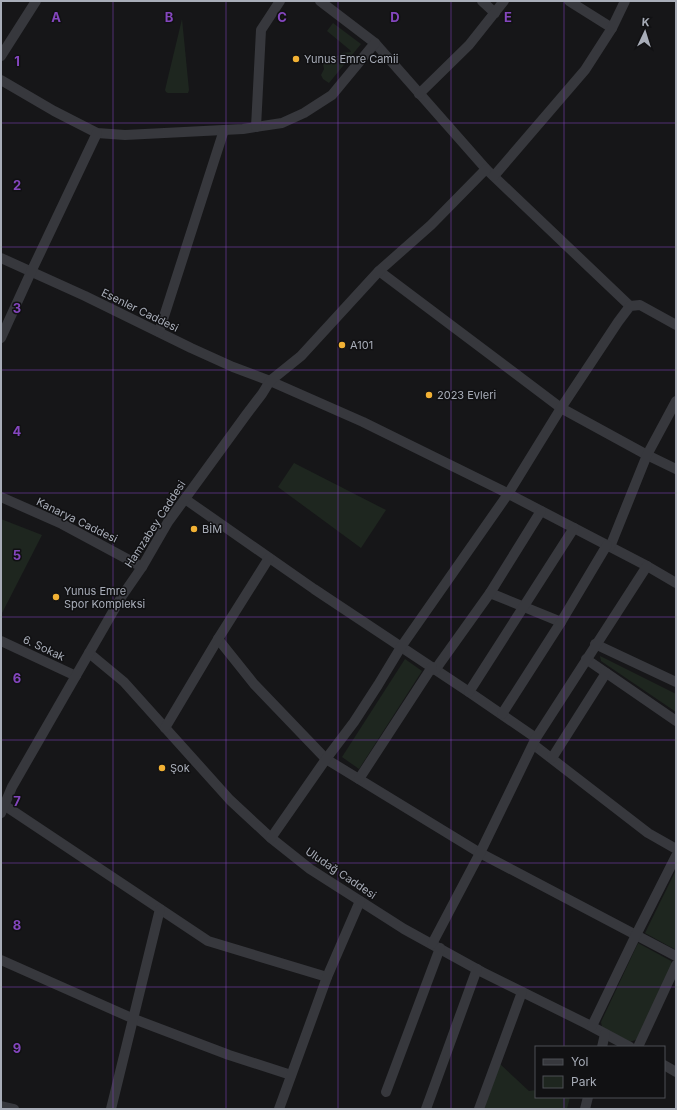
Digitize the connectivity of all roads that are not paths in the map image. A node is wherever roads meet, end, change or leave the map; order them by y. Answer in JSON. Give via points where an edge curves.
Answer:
{"nodes":[{"id":1,"x":36,"y":1,"type":"edge"},
{"id":2,"x":280,"y":1,"type":"edge"},
{"id":3,"x":320,"y":1,"type":"edge"},
{"id":4,"x":482,"y":1,"type":"edge"},
{"id":5,"x":504,"y":1,"type":"edge"},
{"id":6,"x":569,"y":1,"type":"edge"},
{"id":7,"x":625,"y":1,"type":"edge"},
{"id":8,"x":495,"y":13,"type":"junction"},
{"id":9,"x":612,"y":28,"type":"junction"},
{"id":10,"x":375,"y":44,"type":"junction"},
{"id":11,"x":1,"y":56,"type":"edge"},
{"id":12,"x":1,"y":80,"type":"edge"},
{"id":13,"x":419,"y":94,"type":"junction"},
{"id":14,"x":256,"y":127,"type":"junction"},
{"id":15,"x":224,"y":130,"type":"junction"},
{"id":16,"x":97,"y":133,"type":"junction"},
{"id":17,"x":490,"y":173,"type":"junction"},
{"id":18,"x":1,"y":258,"type":"edge"},
{"id":19,"x":379,"y":271,"type":"junction"},
{"id":20,"x":31,"y":272,"type":"junction"},
{"id":21,"x":630,"y":306,"type":"junction"},
{"id":22,"x":676,"y":325,"type":"edge"},
{"id":23,"x":159,"y":332,"type":"junction"},
{"id":24,"x":1,"y":338,"type":"edge"},
{"id":25,"x":270,"y":380,"type":"junction"},
{"id":26,"x":676,"y":401,"type":"edge"},
{"id":27,"x":561,"y":408,"type":"junction"},
{"id":28,"x":647,"y":455,"type":"junction"},
{"id":29,"x":676,"y":469,"type":"edge"},
{"id":30,"x":508,"y":494,"type":"junction"},
{"id":31,"x":1,"y":497,"type":"edge"},
{"id":32,"x":185,"y":499,"type":"junction"},
{"id":33,"x":541,"y":511,"type":"junction"},
{"id":34,"x":574,"y":528,"type":"junction"},
{"id":35,"x":608,"y":546,"type":"junction"},
{"id":36,"x":269,"y":558,"type":"junction"},
{"id":37,"x":647,"y":566,"type":"junction"},
{"id":38,"x":142,"y":567,"type":"junction"},
{"id":39,"x":676,"y":583,"type":"edge"},
{"id":40,"x":490,"y":593,"type":"junction"},
{"id":41,"x":525,"y":607,"type":"junction"},
{"id":42,"x":561,"y":622,"type":"junction"},
{"id":43,"x":218,"y":639,"type":"junction"},
{"id":44,"x":1,"y":641,"type":"edge"},
{"id":45,"x":595,"y":644,"type":"junction"},
{"id":46,"x":400,"y":647,"type":"junction"},
{"id":47,"x":89,"y":653,"type":"junction"},
{"id":48,"x":586,"y":659,"type":"junction"},
{"id":49,"x":434,"y":669,"type":"junction"},
{"id":50,"x":606,"y":673,"type":"junction"},
{"id":51,"x":76,"y":676,"type":"junction"},
{"id":52,"x":676,"y":682,"type":"edge"},
{"id":53,"x":470,"y":692,"type":"junction"},
{"id":54,"x":502,"y":714,"type":"junction"},
{"id":55,"x":676,"y":721,"type":"edge"},
{"id":56,"x":165,"y":728,"type":"junction"},
{"id":57,"x":535,"y":742,"type":"junction"},
{"id":58,"x":552,"y":758,"type":"junction"},
{"id":59,"x":326,"y":759,"type":"junction"},
{"id":60,"x":359,"y":779,"type":"junction"},
{"id":61,"x":3,"y":809,"type":"edge"},
{"id":62,"x":271,"y":838,"type":"junction"},
{"id":63,"x":676,"y":849,"type":"edge"},
{"id":64,"x":480,"y":853,"type":"junction"},
{"id":65,"x":676,"y":856,"type":"edge"},
{"id":66,"x":360,"y":901,"type":"junction"},
{"id":67,"x":160,"y":909,"type":"junction"},
{"id":68,"x":636,"y":935,"type":"junction"},
{"id":69,"x":436,"y":946,"type":"junction"},
{"id":70,"x":676,"y":956,"type":"edge"},
{"id":71,"x":1,"y":960,"type":"edge"},
{"id":72,"x":676,"y":965,"type":"edge"},
{"id":73,"x":477,"y":969,"type":"junction"},
{"id":74,"x":327,"y":977,"type":"junction"},
{"id":75,"x":522,"y":992,"type":"junction"},
{"id":76,"x":134,"y":1019,"type":"junction"},
{"id":77,"x":592,"y":1026,"type":"junction"},
{"id":78,"x":605,"y":1034,"type":"junction"},
{"id":79,"x":602,"y":1046,"type":"edge"},
{"id":80,"x":628,"y":1046,"type":"edge"},
{"id":81,"x":638,"y":1046,"type":"edge"},
{"id":82,"x":665,"y":1066,"type":"edge"},
{"id":83,"x":676,"y":1072,"type":"edge"},
{"id":84,"x":291,"y":1075,"type":"junction"},
{"id":85,"x":386,"y":1092,"type":"dead end"},
{"id":86,"x":588,"y":1098,"type":"edge"},
{"id":87,"x":1,"y":1106,"type":"edge"},
{"id":88,"x":14,"y":1109,"type":"edge"},
{"id":89,"x":111,"y":1109,"type":"edge"},
{"id":90,"x":279,"y":1109,"type":"edge"},
{"id":91,"x":426,"y":1109,"type":"edge"},
{"id":92,"x":479,"y":1109,"type":"edge"},
{"id":93,"x":585,"y":1109,"type":"edge"}],
"edges":[{"from":1,"to":11,"type":"street"},
{"from":2,"to":14,"type":"street","via":[[261,30]]},
{"from":3,"to":10,"type":"street"},
{"from":4,"to":8,"type":"street"},
{"from":5,"to":8,"type":"street"},
{"from":6,"to":9,"type":"street"},
{"from":7,"to":9,"type":"street"},
{"from":8,"to":13,"type":"street","via":[[470,45]]},
{"from":9,"to":17,"type":"street","via":[[586,70]]},
{"from":10,"to":13,"type":"street"},
{"from":10,"to":14,"type":"street","via":[[332,95],[304,113],[282,123]]},
{"from":12,"to":16,"type":"street"},
{"from":13,"to":17,"type":"street"},
{"from":14,"to":15,"type":"street"},
{"from":15,"to":16,"type":"street","via":[[125,135]]},
{"from":15,"to":23,"type":"street"},
{"from":16,"to":20,"type":"street"},
{"from":17,"to":19,"type":"street"},
{"from":17,"to":21,"type":"street"},
{"from":18,"to":20,"type":"street","name":"Esenler Caddesi"},
{"from":19,"to":25,"type":"street","via":[[301,356]]},
{"from":19,"to":27,"type":"street"},
{"from":20,"to":23,"type":"street","name":"Esenler Caddesi"},
{"from":20,"to":24,"type":"street"},
{"from":21,"to":22,"type":"street","via":[[640,305]]},
{"from":21,"to":27,"type":"street"},
{"from":23,"to":25,"type":"street","name":"Esenler Caddesi","via":[[226,364]]},
{"from":25,"to":30,"type":"street","name":"Esenler Caddesi","via":[[363,422]]},
{"from":25,"to":32,"type":"street","name":"Hamzabey Caddesi"},
{"from":26,"to":28,"type":"street"},
{"from":27,"to":28,"type":"street"},
{"from":27,"to":30,"type":"street"},
{"from":28,"to":29,"type":"street"},
{"from":28,"to":35,"type":"street"},
{"from":30,"to":33,"type":"street","name":"Esenler Caddesi"},
{"from":30,"to":46,"type":"street"},
{"from":31,"to":38,"type":"street","name":"Kanarya Caddesi","via":[[62,524]]},
{"from":32,"to":36,"type":"street"},
{"from":32,"to":38,"type":"street","name":"Hamzabey Caddesi","via":[[168,522]]},
{"from":33,"to":34,"type":"street","name":"Esenler Caddesi"},
{"from":33,"to":40,"type":"street"},
{"from":34,"to":35,"type":"street","name":"Esenler Caddesi"},
{"from":34,"to":41,"type":"street"},
{"from":35,"to":37,"type":"street","name":"Esenler Caddesi"},
{"from":35,"to":42,"type":"street"},
{"from":36,"to":43,"type":"street"},
{"from":36,"to":46,"type":"street"},
{"from":37,"to":39,"type":"street","name":"Esenler Caddesi"},
{"from":37,"to":45,"type":"street"},
{"from":38,"to":47,"type":"street","name":"Hamzabey Caddesi"},
{"from":40,"to":41,"type":"street"},
{"from":40,"to":49,"type":"street"},
{"from":41,"to":42,"type":"street"},
{"from":41,"to":53,"type":"street"},
{"from":42,"to":54,"type":"street"},
{"from":43,"to":56,"type":"street"},
{"from":43,"to":59,"type":"street","via":[[254,684]]},
{"from":44,"to":51,"type":"street","name":"6. Sokak"},
{"from":45,"to":48,"type":"street"},
{"from":45,"to":52,"type":"street"},
{"from":46,"to":49,"type":"street"},
{"from":46,"to":59,"type":"street","via":[[354,722]]},
{"from":47,"to":51,"type":"street","name":"Hamzabey Caddesi"},
{"from":47,"to":56,"type":"street","name":"Uludağ Caddesi","via":[[124,682]]},
{"from":48,"to":50,"type":"street"},
{"from":48,"to":57,"type":"street"},
{"from":49,"to":53,"type":"street"},
{"from":49,"to":60,"type":"street"},
{"from":50,"to":55,"type":"street"},
{"from":50,"to":58,"type":"street"},
{"from":51,"to":61,"type":"street","name":"Hamzabey Caddesi","via":[[12,787]]},
{"from":53,"to":54,"type":"street"},
{"from":54,"to":57,"type":"street"},
{"from":56,"to":62,"type":"street","name":"Uludağ Caddesi","via":[[230,800]]},
{"from":57,"to":58,"type":"street"},
{"from":57,"to":64,"type":"street"},
{"from":58,"to":63,"type":"street","via":[[648,833]]},
{"from":59,"to":60,"type":"street"},
{"from":59,"to":62,"type":"street"},
{"from":60,"to":64,"type":"street"},
{"from":61,"to":67,"type":"street"},
{"from":62,"to":66,"type":"street","name":"Uludağ Caddesi","via":[[310,869]]},
{"from":64,"to":68,"type":"street"},
{"from":64,"to":69,"type":"street"},
{"from":65,"to":68,"type":"street"},
{"from":66,"to":69,"type":"street","name":"Uludağ Caddesi"},
{"from":66,"to":74,"type":"street"},
{"from":67,"to":74,"type":"street","via":[[208,942]]},
{"from":67,"to":76,"type":"street"},
{"from":68,"to":70,"type":"street"},
{"from":68,"to":77,"type":"street"},
{"from":69,"to":73,"type":"street","name":"Uludağ Caddesi"},
{"from":69,"to":85,"type":"street"},
{"from":71,"to":76,"type":"street"},
{"from":72,"to":81,"type":"street"},
{"from":73,"to":75,"type":"street","name":"Uludağ Caddesi"},
{"from":73,"to":91,"type":"street"},
{"from":74,"to":84,"type":"street"},
{"from":75,"to":77,"type":"street","name":"Uludağ Caddesi"},
{"from":75,"to":92,"type":"street"},
{"from":76,"to":84,"type":"street"},
{"from":76,"to":89,"type":"street"},
{"from":77,"to":78,"type":"street","name":"Uludağ Caddesi"},
{"from":78,"to":79,"type":"street"},
{"from":78,"to":80,"type":"street","name":"Uludağ Caddesi"},
{"from":82,"to":83,"type":"street"},
{"from":84,"to":90,"type":"street"},
{"from":86,"to":93,"type":"street"},
{"from":87,"to":88,"type":"street"}]}
